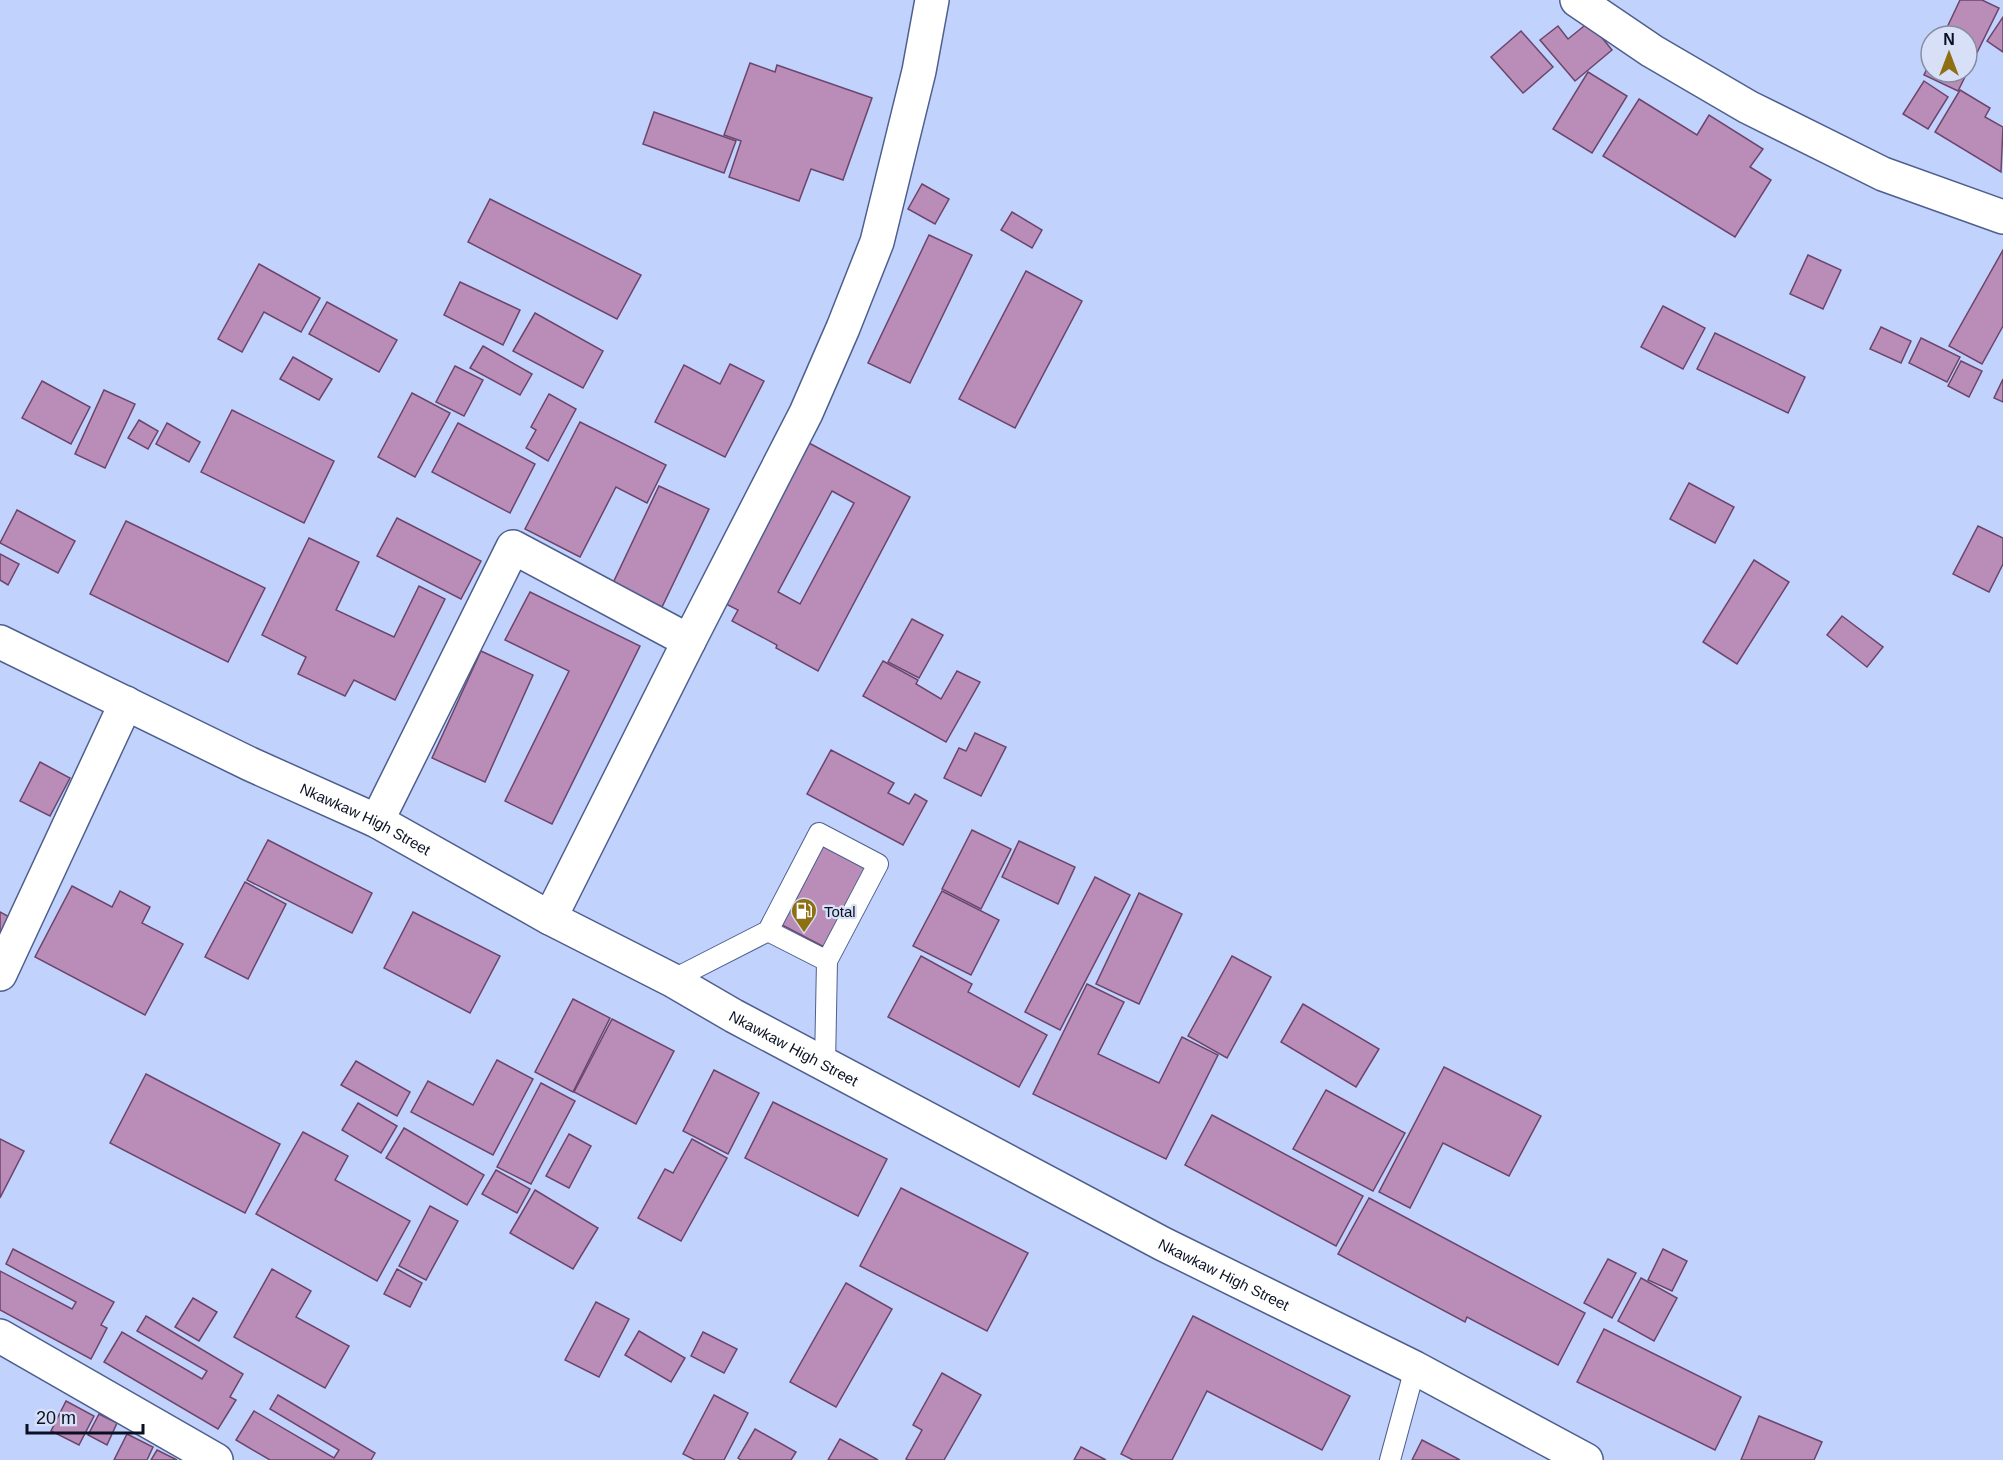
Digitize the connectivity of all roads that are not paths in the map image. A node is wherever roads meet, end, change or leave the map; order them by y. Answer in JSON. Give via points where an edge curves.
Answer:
{"nodes":[{"id":1,"x":932,"y":0,"type":"edge"},
{"id":2,"x":1577,"y":0,"type":"edge"},
{"id":3,"x":2003,"y":217,"type":"edge"},
{"id":4,"x":689,"y":641,"type":"junction"},
{"id":5,"x":0,"y":642,"type":"edge"},
{"id":6,"x":126,"y":703,"type":"junction"},
{"id":7,"x":377,"y":821,"type":"junction"},
{"id":8,"x":550,"y":918,"type":"junction"},
{"id":9,"x":768,"y":931,"type":"junction"},
{"id":10,"x":827,"y":961,"type":"junction"},
{"id":11,"x":0,"y":974,"type":"edge"},
{"id":12,"x":672,"y":980,"type":"junction"},
{"id":13,"x":825,"y":1064,"type":"junction"},
{"id":14,"x":0,"y":1336,"type":"edge"},
{"id":15,"x":1415,"y":1368,"type":"junction"},
{"id":16,"x":216,"y":1460,"type":"edge"},
{"id":17,"x":1390,"y":1460,"type":"edge"},
{"id":18,"x":1586,"y":1460,"type":"edge"}],
"edges":[{"from":1,"to":4,"type":"street","via":[[919,71],[873,253],[806,413]]},
{"from":2,"to":3,"type":"street","via":[[1652,51],[1748,107],[1883,174]]},
{"from":4,"to":7,"type":"street","via":[[513,547]]},
{"from":4,"to":8,"type":"street"},
{"from":5,"to":6,"type":"street","name":"Nkawkaw High Street"},
{"from":6,"to":7,"type":"street","name":"Nkawkaw High Street"},
{"from":6,"to":11,"type":"street"},
{"from":7,"to":8,"type":"street","name":"Nkawkaw High Street"},
{"from":8,"to":12,"type":"street","name":"Nkawkaw High Street"},
{"from":9,"to":10,"type":"lane"},
{"from":9,"to":10,"type":"lane","via":[[819,833],[878,864]]},
{"from":9,"to":12,"type":"lane"},
{"from":10,"to":13,"type":"lane"},
{"from":12,"to":13,"type":"street","name":"Nkawkaw High Street"},
{"from":13,"to":15,"type":"street","name":"Nkawkaw High Street","via":[[1163,1244]]},
{"from":14,"to":16,"type":"street"},
{"from":15,"to":17,"type":"lane"},
{"from":15,"to":18,"type":"street","name":"Nkawkaw High Street"}]}
